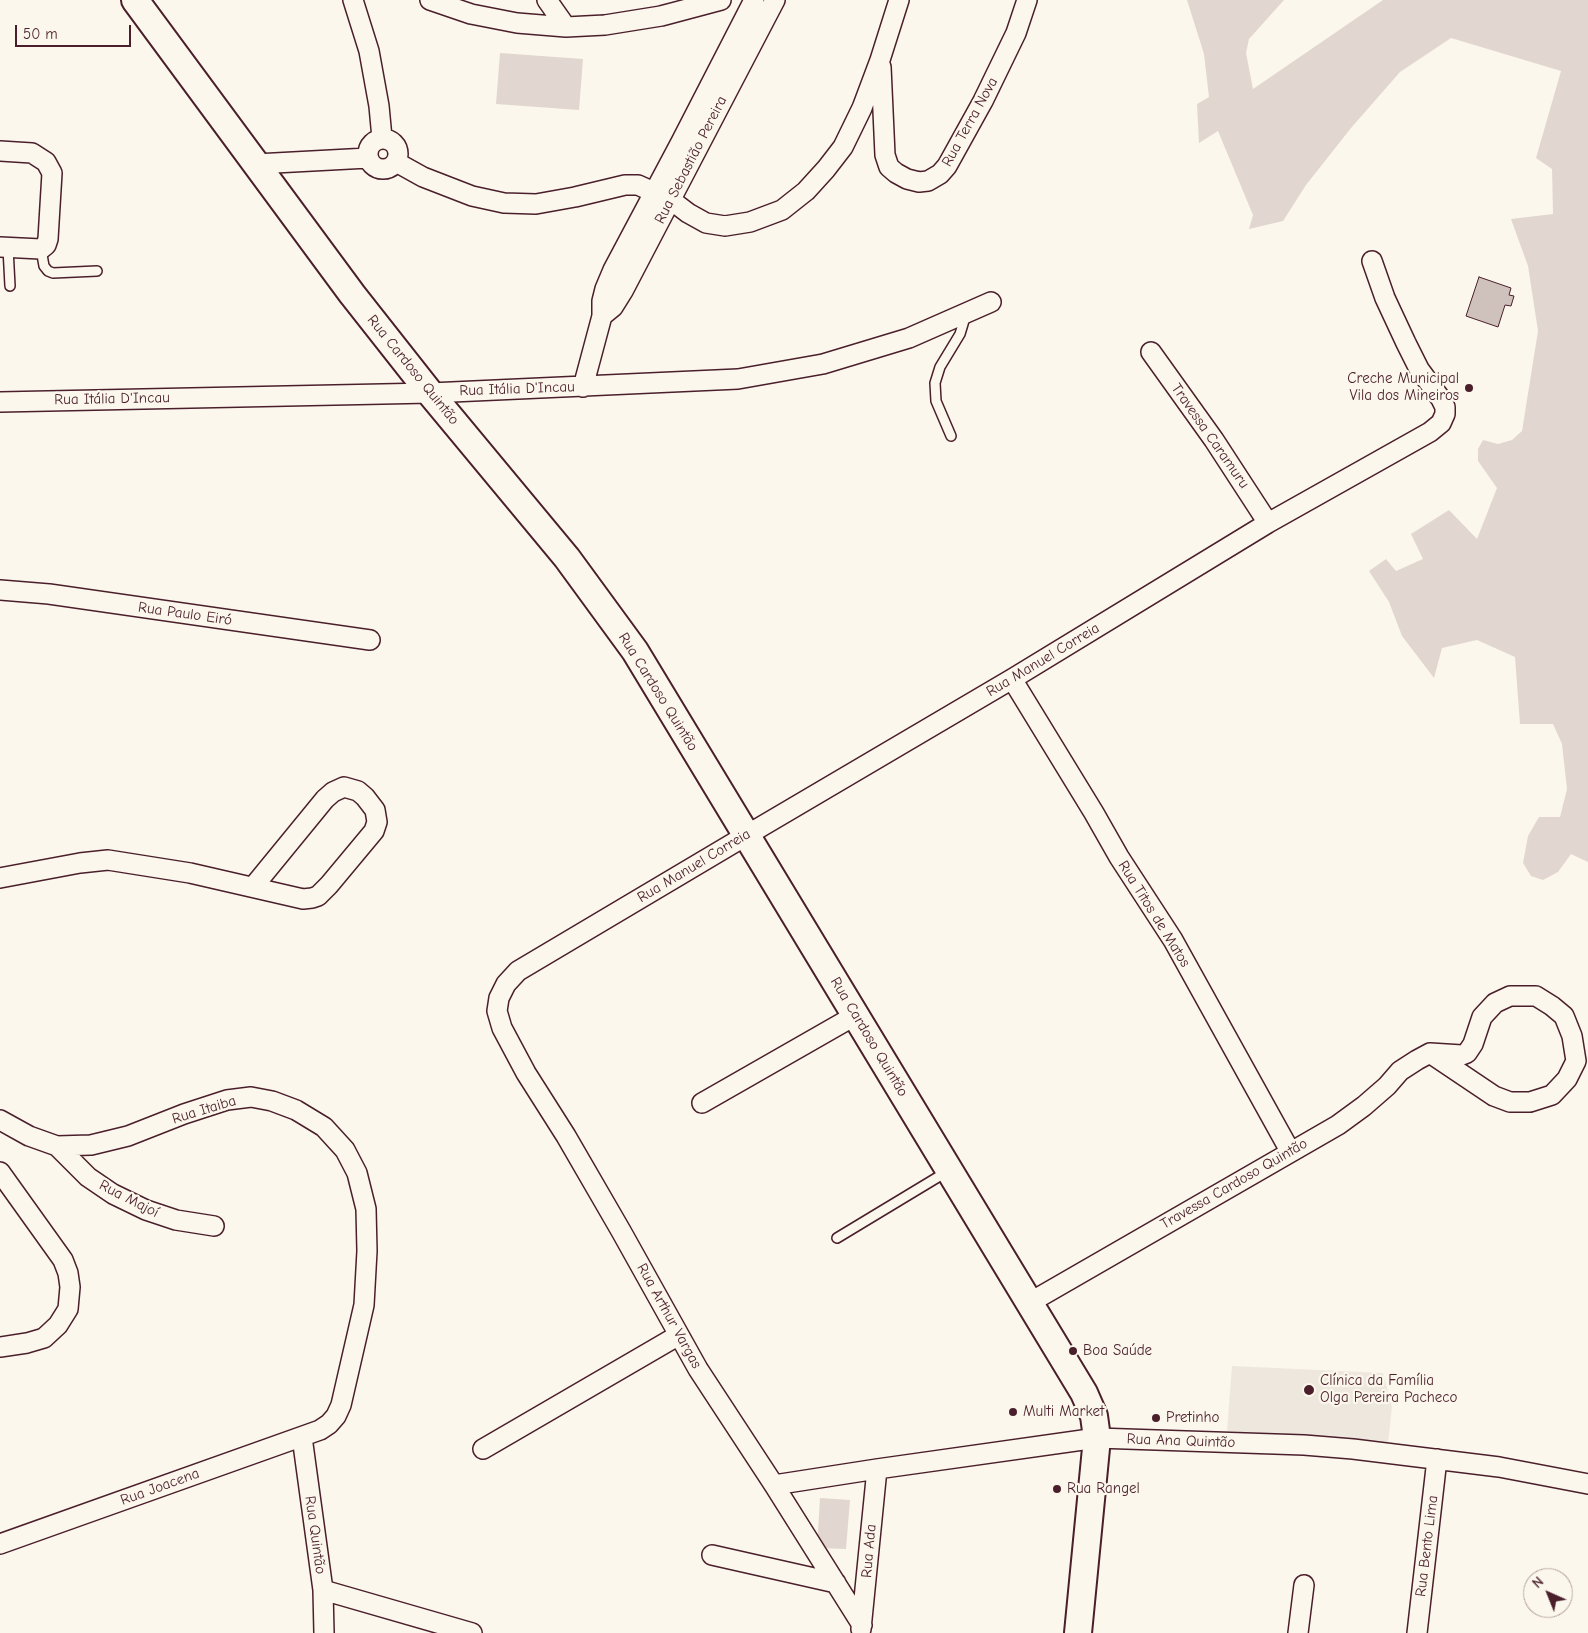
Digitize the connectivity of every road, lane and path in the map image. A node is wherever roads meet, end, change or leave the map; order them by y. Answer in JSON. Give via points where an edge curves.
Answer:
{"nodes":[{"id":1,"x":135,"y":0,"type":"edge"},
{"id":2,"x":353,"y":0,"type":"edge"},
{"id":3,"x":430,"y":0,"type":"edge"},
{"id":4,"x":546,"y":0,"type":"edge"},
{"id":5,"x":721,"y":0,"type":"edge"},
{"id":6,"x":754,"y":0,"type":"edge"},
{"id":7,"x":775,"y":0,"type":"edge"},
{"id":8,"x":900,"y":0,"type":"edge"},
{"id":9,"x":1027,"y":0,"type":"edge"},
{"id":10,"x":566,"y":27,"type":"junction"},
{"id":11,"x":880,"y":60,"type":"junction"},
{"id":12,"x":382,"y":138,"type":"junction"},
{"id":13,"x":0,"y":150,"type":"edge"},
{"id":14,"x":368,"y":158,"type":"junction"},
{"id":15,"x":396,"y":162,"type":"junction"},
{"id":16,"x":256,"y":164,"type":"junction"},
{"id":17,"x":654,"y":191,"type":"junction"},
{"id":18,"x":671,"y":200,"type":"junction"},
{"id":19,"x":4,"y":248,"type":"edge"},
{"id":20,"x":41,"y":249,"type":"junction"},
{"id":21,"x":1372,"y":262,"type":"dead end"},
{"id":22,"x":96,"y":272,"type":"dead end"},
{"id":23,"x":10,"y":286,"type":"dead end"},
{"id":24,"x":991,"y":302,"type":"dead end"},
{"id":25,"x":966,"y":314,"type":"junction"},
{"id":26,"x":602,"y":316,"type":"junction"},
{"id":27,"x":1151,"y":352,"type":"dead end"},
{"id":28,"x":583,"y":387,"type":"junction"},
{"id":29,"x":430,"y":393,"type":"junction"},
{"id":30,"x":0,"y":402,"type":"edge"},
{"id":31,"x":952,"y":436,"type":"dead end"},
{"id":32,"x":1268,"y":522,"type":"junction"},
{"id":33,"x":0,"y":590,"type":"edge"},
{"id":34,"x":370,"y":640,"type":"dead end"},
{"id":35,"x":1012,"y":679,"type":"junction"},
{"id":36,"x":747,"y":835,"type":"junction"},
{"id":37,"x":0,"y":878,"type":"edge"},
{"id":38,"x":253,"y":887,"type":"junction"},
{"id":39,"x":499,"y":998,"type":"joint"},
{"id":40,"x":856,"y":1014,"type":"junction"},
{"id":41,"x":1430,"y":1053,"type":"junction"},
{"id":42,"x":702,"y":1103,"type":"dead end"},
{"id":43,"x":0,"y":1120,"type":"edge"},
{"id":44,"x":57,"y":1146,"type":"junction"},
{"id":45,"x":1290,"y":1151,"type":"junction"},
{"id":46,"x":950,"y":1170,"type":"junction"},
{"id":47,"x":0,"y":1172,"type":"edge"},
{"id":48,"x":214,"y":1226,"type":"dead end"},
{"id":49,"x":838,"y":1238,"type":"dead end"},
{"id":50,"x":1029,"y":1303,"type":"junction"},
{"id":51,"x":679,"y":1335,"type":"junction"},
{"id":52,"x":0,"y":1347,"type":"edge"},
{"id":53,"x":320,"y":1430,"type":"joint"},
{"id":54,"x":302,"y":1436,"type":"junction"},
{"id":55,"x":1097,"y":1438,"type":"junction"},
{"id":56,"x":482,"y":1449,"type":"dead end"},
{"id":57,"x":1437,"y":1459,"type":"junction"},
{"id":58,"x":877,"y":1469,"type":"junction"},
{"id":59,"x":1588,"y":1484,"type":"edge"},
{"id":60,"x":774,"y":1485,"type":"junction"},
{"id":61,"x":0,"y":1544,"type":"edge"},
{"id":62,"x":712,"y":1555,"type":"dead end"},
{"id":63,"x":836,"y":1583,"type":"junction"},
{"id":64,"x":1304,"y":1586,"type":"dead end"},
{"id":65,"x":323,"y":1590,"type":"junction"},
{"id":66,"x":861,"y":1629,"type":"edge"},
{"id":67,"x":324,"y":1633,"type":"edge"},
{"id":68,"x":472,"y":1633,"type":"edge"},
{"id":69,"x":1078,"y":1633,"type":"edge"},
{"id":70,"x":1298,"y":1633,"type":"edge"},
{"id":71,"x":1417,"y":1633,"type":"edge"}],
"edges":[{"from":1,"to":16,"type":"street","name":"Rua Cardoso Quintão"},
{"from":2,"to":12,"type":"street","via":[[369,51]]},
{"from":3,"to":10,"type":"street","via":[[471,14],[518,24]]},
{"from":4,"to":10,"type":"street"},
{"from":5,"to":10,"type":"street","via":[[652,17],[605,25]]},
{"from":6,"to":17,"type":"street","name":"Rua Sebastião Pereira"},
{"from":7,"to":18,"type":"street","name":"Rua Sebastião Pereira"},
{"from":8,"to":11,"type":"street"},
{"from":9,"to":11,"type":"street","name":"Rua Terra Nova","via":[[1016,33],[974,117],[947,166],[928,181],[919,182],[896,174],[884,155]]},
{"from":11,"to":18,"type":"street","via":[[843,146],[806,192],[782,210],[750,222],[725,226],[706,223]]},
{"from":12,"to":14,"type":"street","via":[[370,145]]},
{"from":12,"to":15,"type":"street","via":[[396,146]]},
{"from":13,"to":20,"type":"street","via":[[32,152],[46,162],[52,173],[48,239]]},
{"from":14,"to":15,"type":"street","via":[[380,169]]},
{"from":14,"to":16,"type":"street"},
{"from":15,"to":17,"type":"street","via":[[423,177],[472,196],[504,203],[536,204],[625,184]]},
{"from":16,"to":29,"type":"street","name":"Rua Cardoso Quintão"},
{"from":17,"to":18,"type":"street"},
{"from":17,"to":26,"type":"street","name":"Rua Sebastião Pereira","via":[[605,289]]},
{"from":18,"to":26,"type":"street","name":"Rua Sebastião Pereira","via":[[623,291],[613,307]]},
{"from":19,"to":20,"type":"street"},
{"from":19,"to":23,"type":"lane"},
{"from":20,"to":22,"type":"lane","via":[[48,271]]},
{"from":21,"to":32,"type":"street","name":"Rua Manuel Correia","via":[[1385,298],[1419,369],[1441,399],[1445,414],[1441,423],[1430,432]]},
{"from":24,"to":25,"type":"street","name":"Rua Itália D'Incau"},
{"from":25,"to":28,"type":"street","name":"Rua Itália D'Incau","via":[[909,338],[824,364],[738,379]]},
{"from":25,"to":31,"type":"lane","via":[[960,334],[940,366],[935,383],[936,401]]},
{"from":26,"to":28,"type":"street","name":"Rua Sebastião Pereira"},
{"from":27,"to":32,"type":"street","name":"Travessa Caramuru"},
{"from":28,"to":29,"type":"street","name":"Rua Itália D'Incau"},
{"from":29,"to":30,"type":"street","name":"Rua Itália D'Incau"},
{"from":29,"to":36,"type":"street","name":"Rua Cardoso Quintão","via":[[567,558],[629,644]]},
{"from":32,"to":35,"type":"street","name":"Rua Manuel Correia"},
{"from":33,"to":34,"type":"street","name":"Rua Paulo Eiró"},
{"from":35,"to":36,"type":"street","name":"Rua Manuel Correia"},
{"from":35,"to":45,"type":"street","name":"Rua Titos de Matos","via":[[1173,940]]},
{"from":36,"to":39,"type":"street","name":"Rua Manuel Correia","via":[[518,971]]},
{"from":36,"to":40,"type":"street","name":"Rua Cardoso Quintão"},
{"from":37,"to":38,"type":"street","via":[[108,860]]},
{"from":38,"to":38,"type":"street","via":[[302,899],[318,896],[374,831],[377,822],[375,810],[358,791],[344,788],[333,792]]},
{"from":39,"to":51,"type":"street","name":"Rua Arthur Vargas","via":[[497,1011],[502,1028]]},
{"from":40,"to":42,"type":"street"},
{"from":40,"to":46,"type":"street","name":"Rua Cardoso Quintão"},
{"from":41,"to":41,"type":"street","via":[[1467,1053],[1474,1044],[1482,1017],[1495,1003],[1510,996],[1536,996],[1564,1016],[1572,1036],[1576,1061],[1567,1079],[1552,1095],[1530,1102],[1510,1102],[1494,1096]]},
{"from":41,"to":45,"type":"street","name":"Travessa Cardoso Quintão","via":[[1400,1071],[1387,1086],[1338,1124]]},
{"from":43,"to":44,"type":"street","name":"Rua Itaiba","via":[[29,1136]]},
{"from":44,"to":48,"type":"street","name":"Rua Majoí","via":[[88,1177],[113,1194],[169,1218]]},
{"from":44,"to":53,"type":"street","name":"Rua Itaiba","via":[[91,1145],[128,1136],[227,1100],[251,1097],[296,1110],[324,1127],[345,1150],[357,1173],[366,1209],[367,1251],[364,1305],[340,1405],[336,1416]]},
{"from":45,"to":50,"type":"street","name":"Travessa Cardoso Quintão"},
{"from":46,"to":49,"type":"lane"},
{"from":46,"to":50,"type":"street","name":"Rua Cardoso Quintão"},
{"from":47,"to":52,"type":"street","via":[[63,1260],[70,1287],[68,1308],[58,1325],[44,1338]]},
{"from":50,"to":55,"type":"street","name":"Rua Cardoso Quintão","via":[[1084,1393],[1094,1416]]},
{"from":51,"to":56,"type":"street"},
{"from":51,"to":60,"type":"street","name":"Rua Arthur Vargas"},
{"from":53,"to":54,"type":"street","name":"Rua Joacena"},
{"from":54,"to":61,"type":"street","name":"Rua Joacena"},
{"from":54,"to":65,"type":"street","name":"Rua Quintão"},
{"from":55,"to":57,"type":"street","name":"Rua Ana Quintão","via":[[1304,1445]]},
{"from":55,"to":58,"type":"street","name":"Rua Ana Quintão"},
{"from":55,"to":69,"type":"street","name":"Rua Cardoso Quintão"},
{"from":57,"to":59,"type":"street","name":"Rua Ana Quintão"},
{"from":57,"to":71,"type":"street","name":"Rua Bento Lima"},
{"from":58,"to":60,"type":"street","name":"Rua Ana Quintão"},
{"from":58,"to":66,"type":"street","name":"Rua Ada"},
{"from":60,"to":63,"type":"street","name":"Rua Arthur Vargas"},
{"from":62,"to":63,"type":"street"},
{"from":63,"to":66,"type":"street","name":"Rua Arthur Vargas"},
{"from":64,"to":70,"type":"street"},
{"from":65,"to":67,"type":"street","name":"Rua Quintão"},
{"from":65,"to":68,"type":"street"}]}
